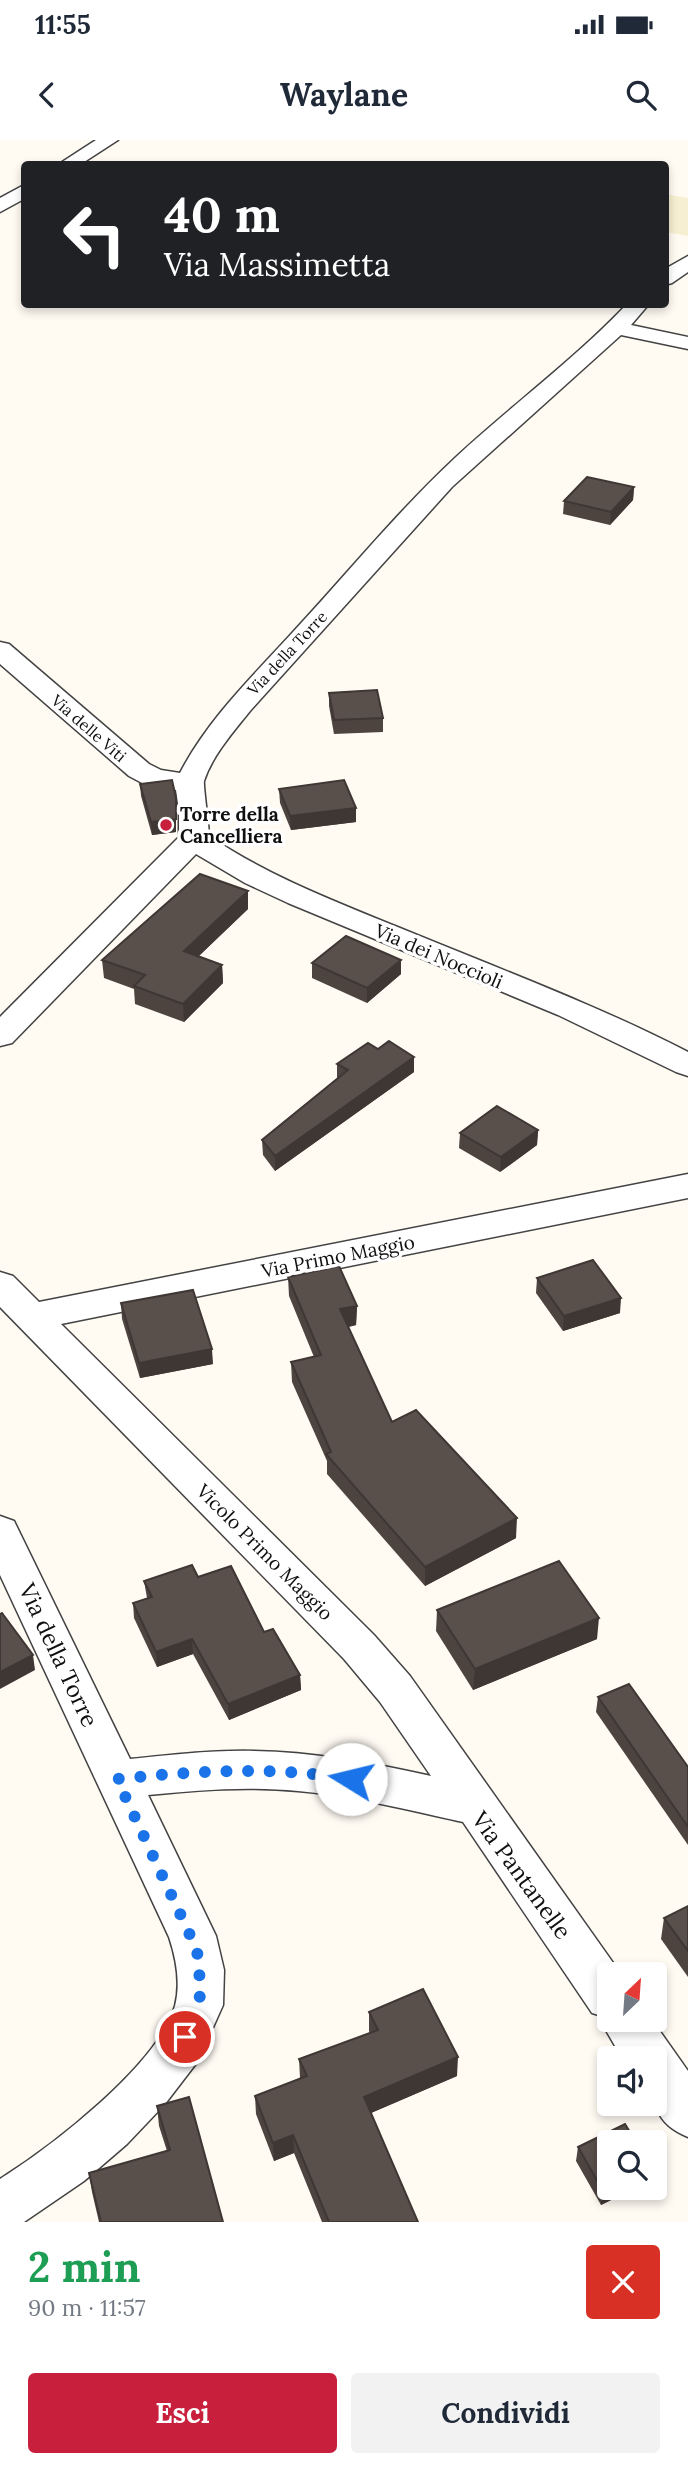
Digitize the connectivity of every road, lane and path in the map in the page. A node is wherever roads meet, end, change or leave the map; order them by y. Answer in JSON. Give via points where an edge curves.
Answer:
{"nodes":[{"id":1,"x":108,"y":140,"type":"edge"},
{"id":2,"x":73,"y":161,"type":"edge"},
{"id":3,"x":21,"y":193,"type":"edge"},
{"id":4,"x":0,"y":206,"type":"edge"},
{"id":5,"x":688,"y":261,"type":"edge"},
{"id":6,"x":669,"y":276,"type":"edge"},
{"id":7,"x":635,"y":308,"type":"edge"},
{"id":8,"x":617,"y":328,"type":"junction"},
{"id":9,"x":688,"y":343,"type":"edge"},
{"id":10,"x":0,"y":650,"type":"edge"},
{"id":11,"x":189,"y":783,"type":"junction"},
{"id":12,"x":194,"y":839,"type":"junction"},
{"id":13,"x":0,"y":1036,"type":"edge"},
{"id":14,"x":688,"y":1065,"type":"edge"},
{"id":15,"x":688,"y":1186,"type":"edge"},
{"id":16,"x":0,"y":1285,"type":"edge"},
{"id":17,"x":31,"y":1317,"type":"junction"},
{"id":18,"x":0,"y":1532,"type":"edge"},
{"id":19,"x":117,"y":1779,"type":"junction"},
{"id":20,"x":477,"y":1806,"type":"junction"},
{"id":21,"x":597,"y":1980,"type":"edge"},
{"id":22,"x":667,"y":2083,"type":"edge"},
{"id":23,"x":688,"y":2113,"type":"edge"},
{"id":24,"x":0,"y":2208,"type":"edge"}],
"edges":[{"from":1,"to":2,"type":"street"},
{"from":3,"to":4,"type":"street"},
{"from":5,"to":6,"type":"street"},
{"from":7,"to":8,"type":"street","name":"Via della Torre"},
{"from":8,"to":9,"type":"street"},
{"from":8,"to":11,"type":"street","name":"Via della Torre","via":[[474,452],[425,501],[237,708]]},
{"from":10,"to":11,"type":"street","name":"Via delle Viti","via":[[139,770],[154,778]]},
{"from":11,"to":12,"type":"street"},
{"from":12,"to":13,"type":"street"},
{"from":12,"to":14,"type":"street","name":"Via dei Noccioli","via":[[226,862],[286,891],[626,1034]]},
{"from":15,"to":17,"type":"street","name":"Via Primo Maggio"},
{"from":16,"to":17,"type":"street"},
{"from":17,"to":20,"type":"street","name":"Vicolo Primo Maggio","via":[[359,1647],[395,1689]]},
{"from":18,"to":19,"type":"street","name":"Via della Torre"},
{"from":19,"to":20,"type":"street","name":"Via Pantanelle","via":[[204,1770],[272,1770],[369,1783]]},
{"from":19,"to":24,"type":"street","name":"Via della Torre","via":[[192,1936],[200,1963],[198,2007],[175,2053],[114,2121],[77,2155]]},
{"from":20,"to":21,"type":"street","name":"Via Pantanelle"},
{"from":22,"to":23,"type":"street"}]}
